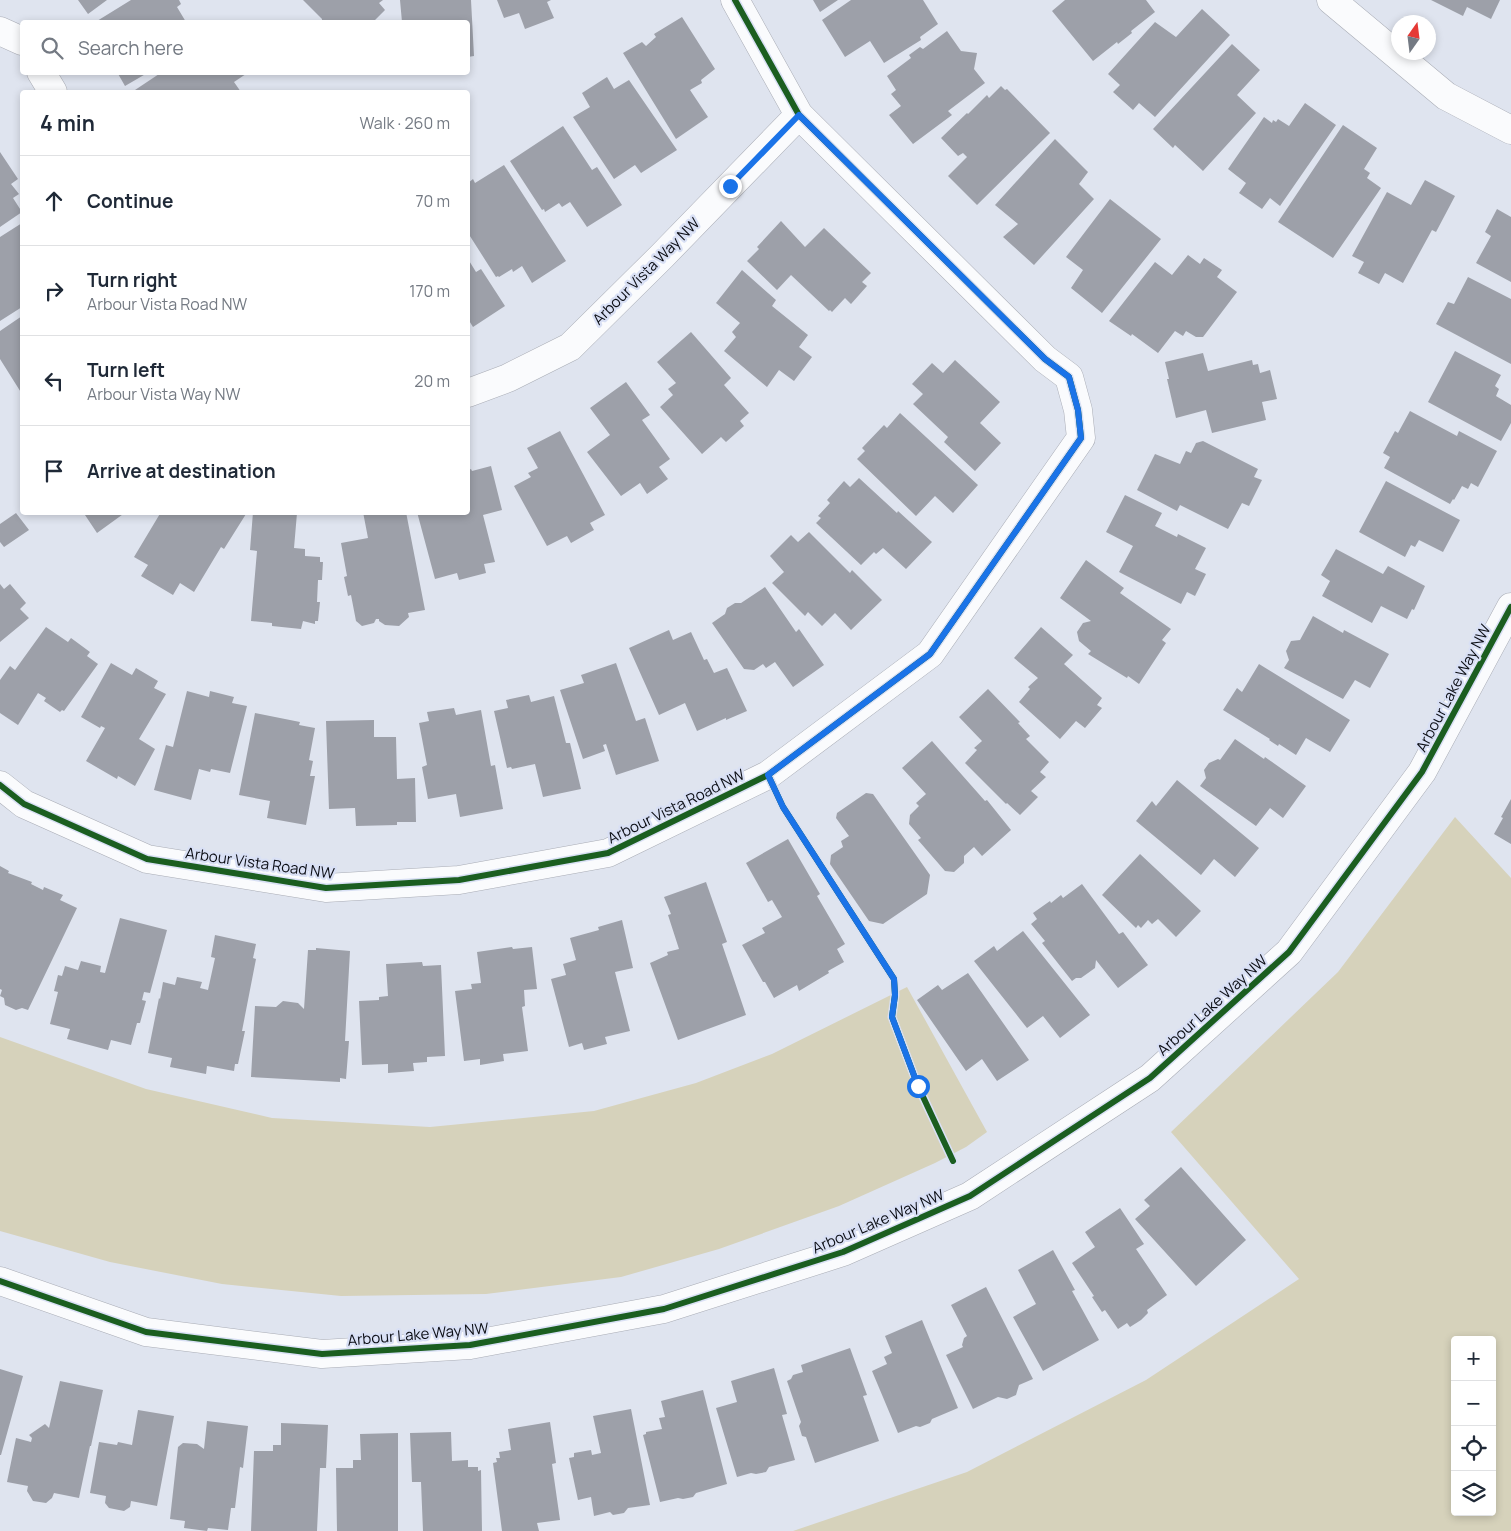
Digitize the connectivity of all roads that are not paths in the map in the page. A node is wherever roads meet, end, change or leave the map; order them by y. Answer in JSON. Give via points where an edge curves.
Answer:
{"nodes":[{"id":1,"x":735,"y":0,"type":"edge"},
{"id":2,"x":1331,"y":0,"type":"edge"},
{"id":3,"x":0,"y":31,"type":"edge"},
{"id":4,"x":20,"y":40,"type":"edge"},
{"id":5,"x":43,"y":75,"type":"edge"},
{"id":6,"x":52,"y":90,"type":"edge"},
{"id":7,"x":799,"y":115,"type":"junction"},
{"id":8,"x":1511,"y":130,"type":"edge"},
{"id":9,"x":470,"y":392,"type":"edge"},
{"id":10,"x":1511,"y":607,"type":"edge"},
{"id":11,"x":0,"y":785,"type":"edge"},
{"id":12,"x":0,"y":1281,"type":"edge"}],
"edges":[{"from":1,"to":7,"type":"street","name":"Arbour Vista Road NW"},
{"from":2,"to":8,"type":"street","via":[[1446,96]]},
{"from":3,"to":4,"type":"street"},
{"from":5,"to":6,"type":"street"},
{"from":7,"to":9,"type":"street","name":"Arbour Vista Way NW","via":[[570,347],[508,378]]},
{"from":7,"to":11,"type":"street","name":"Arbour Vista Road NW","via":[[1045,359],[1069,377],[1078,410],[1081,438],[930,654],[768,775],[608,853],[459,880],[326,888],[147,859],[24,804]]},
{"from":10,"to":12,"type":"street","name":"Arbour Lake Way NW","via":[[1422,772],[1288,952],[1150,1078],[970,1196],[844,1252],[664,1309],[470,1345],[322,1354],[146,1332]]}]}
